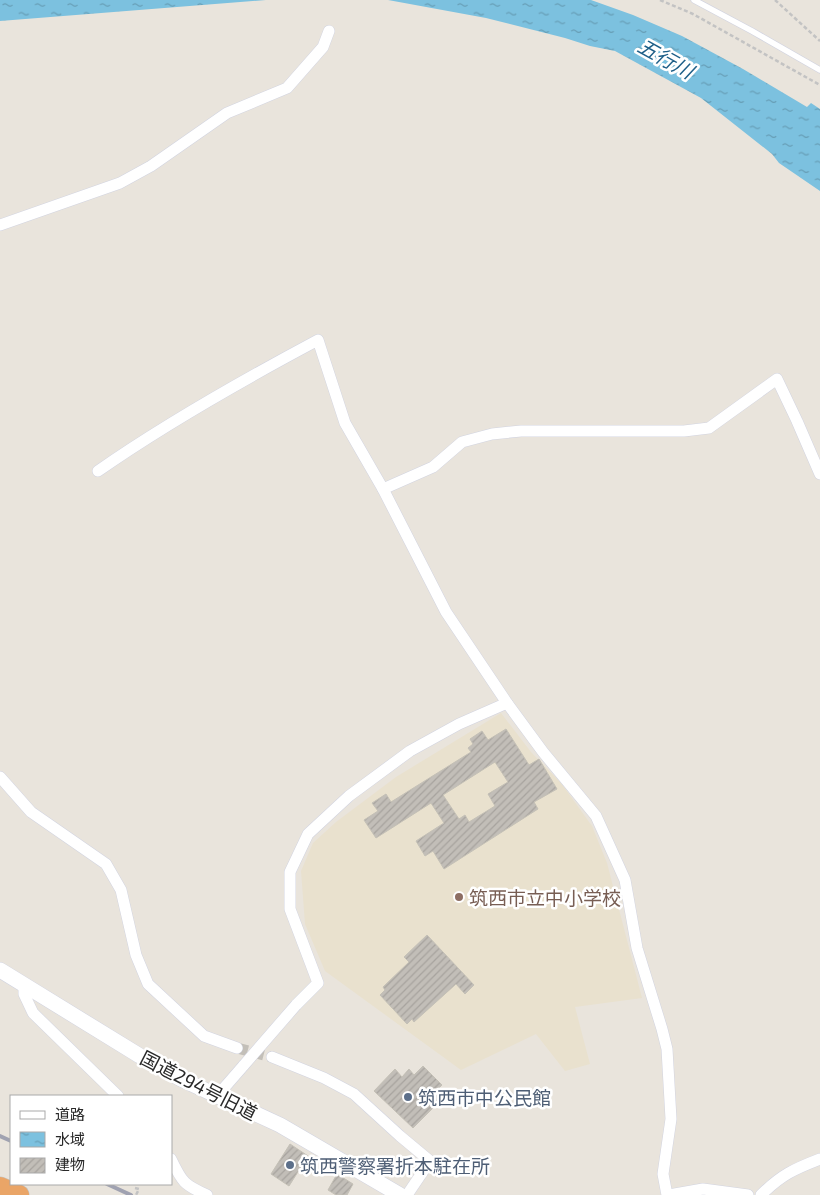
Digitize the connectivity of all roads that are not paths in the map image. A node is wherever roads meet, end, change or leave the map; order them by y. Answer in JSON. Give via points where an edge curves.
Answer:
{"nodes":[{"id":1,"x":694,"y":0,"type":"edge"},
{"id":2,"x":329,"y":31,"type":"dead end"},
{"id":3,"x":820,"y":70,"type":"edge"},
{"id":4,"x":0,"y":225,"type":"edge"},
{"id":5,"x":98,"y":471,"type":"dead end"},
{"id":6,"x":820,"y":474,"type":"edge"},
{"id":7,"x":383,"y":489,"type":"junction"},
{"id":8,"x":507,"y":703,"type":"junction"},
{"id":9,"x":0,"y":777,"type":"edge"},
{"id":10,"x":0,"y":970,"type":"edge"},
{"id":11,"x":24,"y":985,"type":"junction"},
{"id":12,"x":237,"y":1048,"type":"tunnel mouth"},
{"id":13,"x":272,"y":1057,"type":"tunnel mouth"},
{"id":14,"x":117,"y":1095,"type":"edge"},
{"id":15,"x":217,"y":1096,"type":"junction"},
{"id":16,"x":820,"y":1159,"type":"edge"},
{"id":17,"x":172,"y":1161,"type":"edge"},
{"id":18,"x":0,"y":1187,"type":"edge"},
{"id":19,"x":397,"y":1194,"type":"edge"},
{"id":20,"x":18,"y":1195,"type":"edge"},
{"id":21,"x":207,"y":1195,"type":"edge"},
{"id":22,"x":668,"y":1195,"type":"edge"},
{"id":23,"x":748,"y":1195,"type":"edge"},
{"id":24,"x":761,"y":1195,"type":"edge"}],
"edges":[{"from":1,"to":3,"type":"lane"},
{"from":2,"to":4,"type":"street","via":[[323,47],[287,88],[226,113],[151,166],[120,183]]},
{"from":5,"to":7,"type":"street","via":[[228,388],[318,340],[345,422]]},
{"from":6,"to":7,"type":"street","via":[[777,379],[709,428],[492,434],[462,442],[433,467]]},
{"from":7,"to":8,"type":"street","via":[[446,612]]},
{"from":8,"to":15,"type":"street","bridge":true,"via":[[459,724],[410,752],[349,796],[308,834],[290,872],[290,909],[318,983]]},
{"from":8,"to":22,"type":"street","via":[[596,816],[625,880],[636,948],[667,1049],[671,1119],[663,1174]]},
{"from":9,"to":12,"type":"street","via":[[31,812],[106,864],[121,890],[136,955],[148,984],[204,1036]]},
{"from":10,"to":11,"type":"street","name":"国道294号旧道"},
{"from":11,"to":14,"type":"street","via":[[24,994],[33,1013]]},
{"from":11,"to":15,"type":"street","name":"国道294号旧道","via":[[181,1080]]},
{"from":13,"to":19,"type":"street","via":[[354,1094],[430,1161]]},
{"from":15,"to":19,"type":"street","name":"国道294号旧道","via":[[280,1125]]},
{"from":16,"to":24,"type":"street","via":[[775,1180]]},
{"from":17,"to":21,"type":"street","via":[[180,1179]]},
{"from":18,"to":20,"type":"highway"},
{"from":22,"to":23,"type":"street","via":[[703,1189]]}]}
